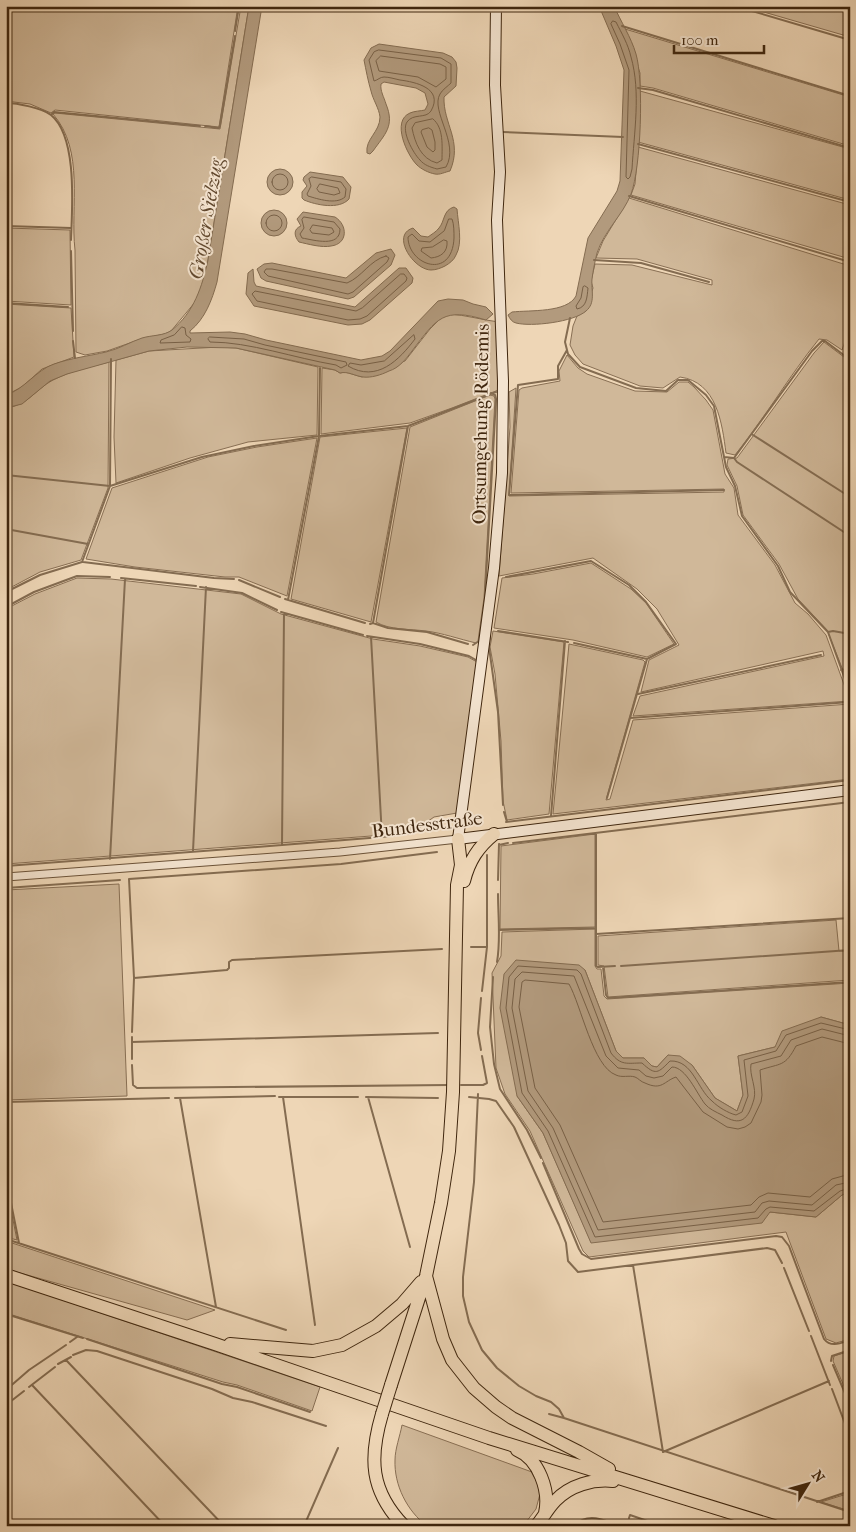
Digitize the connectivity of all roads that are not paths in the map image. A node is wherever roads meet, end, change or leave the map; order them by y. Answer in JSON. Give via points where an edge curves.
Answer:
{"nodes":[{"id":1,"x":496,"y":6,"type":"edge"},
{"id":2,"x":850,"y":790,"type":"edge"},
{"id":3,"x":494,"y":834,"type":"junction"},
{"id":4,"x":458,"y":839,"type":"junction"},
{"id":5,"x":6,"y":877,"type":"edge"},
{"id":6,"x":458,"y":913,"type":"junction"},
{"id":7,"x":6,"y":1276,"type":"edge"},
{"id":8,"x":426,"y":1276,"type":"junction"},
{"id":9,"x":215,"y":1344,"type":"junction"},
{"id":10,"x":490,"y":1438,"type":"junction"},
{"id":11,"x":631,"y":1481,"type":"junction"},
{"id":12,"x":545,"y":1514,"type":"junction"},
{"id":13,"x":404,"y":1526,"type":"edge"},
{"id":14,"x":536,"y":1526,"type":"edge"},
{"id":15,"x":774,"y":1526,"type":"edge"}],
"edges":[{"from":1,"to":4,"type":"main road","name":"Ortsumgehung Rödemis","via":[[502,473],[494,568]]},
{"from":2,"to":3,"type":"main road","name":"Bundesstraße"},
{"from":3,"to":4,"type":"main road","name":"Bundesstraße"},
{"from":3,"to":6,"type":"highway","via":[[484,842],[471,862]]},
{"from":4,"to":5,"type":"street","name":"Bundesstraße","via":[[340,852]]},
{"from":4,"to":6,"type":"highway","via":[[453,855]]},
{"from":6,"to":8,"type":"highway","via":[[452,1109],[442,1203]]},
{"from":7,"to":9,"type":"highway"},
{"from":8,"to":9,"type":"highway","via":[[382,1321],[342,1345],[313,1351]]},
{"from":8,"to":11,"type":"highway","via":[[446,1346],[458,1369],[474,1388],[512,1418]]},
{"from":8,"to":13,"type":"highway","bridge":true,"via":[[382,1414],[373,1462],[382,1494]]},
{"from":9,"to":10,"type":"highway"},
{"from":10,"to":11,"type":"highway"},
{"from":10,"to":12,"type":"highway","via":[[525,1453],[533,1464],[547,1495]]},
{"from":11,"to":12,"type":"highway","via":[[599,1480],[584,1484],[560,1496]]},
{"from":11,"to":15,"type":"highway"},
{"from":12,"to":14,"type":"highway"}]}
